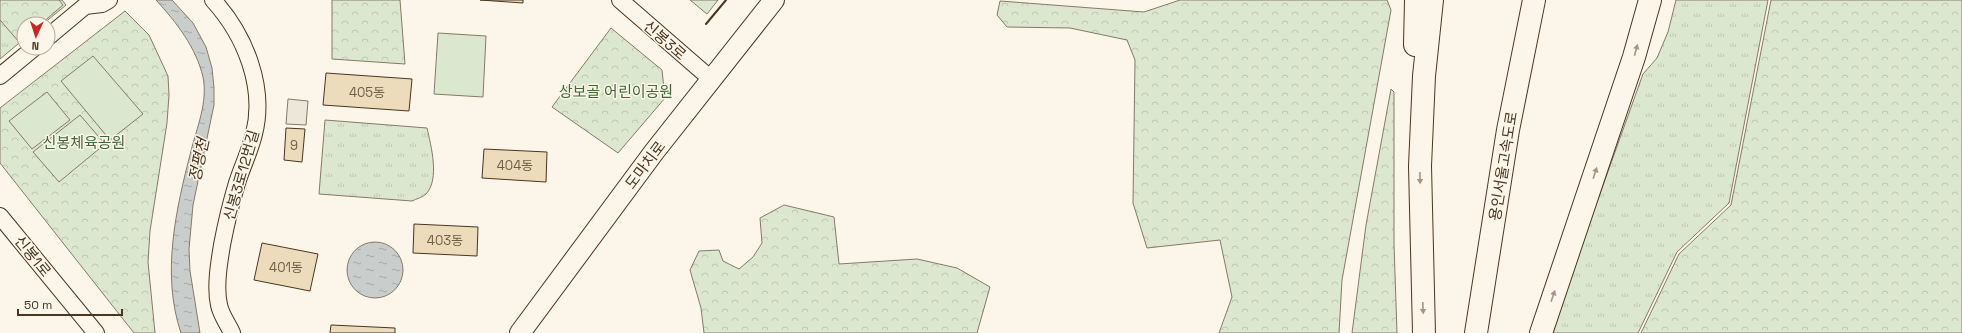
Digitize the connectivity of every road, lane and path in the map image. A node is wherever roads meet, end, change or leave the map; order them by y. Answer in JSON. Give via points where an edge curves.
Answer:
{"nodes":[{"id":1,"x":213,"y":0,"type":"edge"},
{"id":2,"x":620,"y":0,"type":"edge"},
{"id":3,"x":774,"y":0,"type":"edge"},
{"id":4,"x":1416,"y":0,"type":"edge"},
{"id":5,"x":1432,"y":0,"type":"edge"},
{"id":6,"x":1521,"y":0,"type":"edge"},
{"id":7,"x":1534,"y":0,"type":"edge"},
{"id":8,"x":1650,"y":0,"type":"edge"},
{"id":9,"x":108,"y":1,"type":"edge"},
{"id":10,"x":56,"y":30,"type":"edge"},
{"id":11,"x":24,"y":56,"type":"edge"},
{"id":12,"x":0,"y":76,"type":"edge"},
{"id":13,"x":711,"y":79,"type":"junction"},
{"id":14,"x":1420,"y":146,"type":"junction"},
{"id":15,"x":0,"y":216,"type":"edge"},
{"id":16,"x":96,"y":333,"type":"edge"},
{"id":17,"x":232,"y":333,"type":"edge"},
{"id":18,"x":520,"y":333,"type":"edge"},
{"id":19,"x":1424,"y":333,"type":"edge"},
{"id":20,"x":1465,"y":333,"type":"edge"},
{"id":21,"x":1476,"y":333,"type":"edge"},
{"id":22,"x":1541,"y":333,"type":"edge"}],
"edges":[{"from":1,"to":17,"type":"street","name":"신봉3로12번길","via":[[233,26],[244,46],[257,91],[254,134],[237,184],[218,267],[219,305]]},
{"from":2,"to":13,"type":"street","name":"신봉3로"},
{"from":3,"to":13,"type":"main road","name":"도마치로"},
{"from":4,"to":14,"type":"highway","via":[[1415,64]]},
{"from":5,"to":14,"type":"highway"},
{"from":6,"to":20,"type":"highway","name":"용인서울고속도로","via":[[1490,159]]},
{"from":7,"to":21,"type":"highway","name":"용인서울고속도로","via":[[1508,130]]},
{"from":22,"to":8,"type":"highway","one_way":true,"via":[[1634,57]]},
{"from":9,"to":10,"type":"street","via":[[85,6]]},
{"from":11,"to":12,"type":"street"},
{"from":13,"to":18,"type":"main road","name":"도마치로"},
{"from":14,"to":19,"type":"highway","one_way":true},
{"from":15,"to":16,"type":"street","name":"신봉1로"}]}
